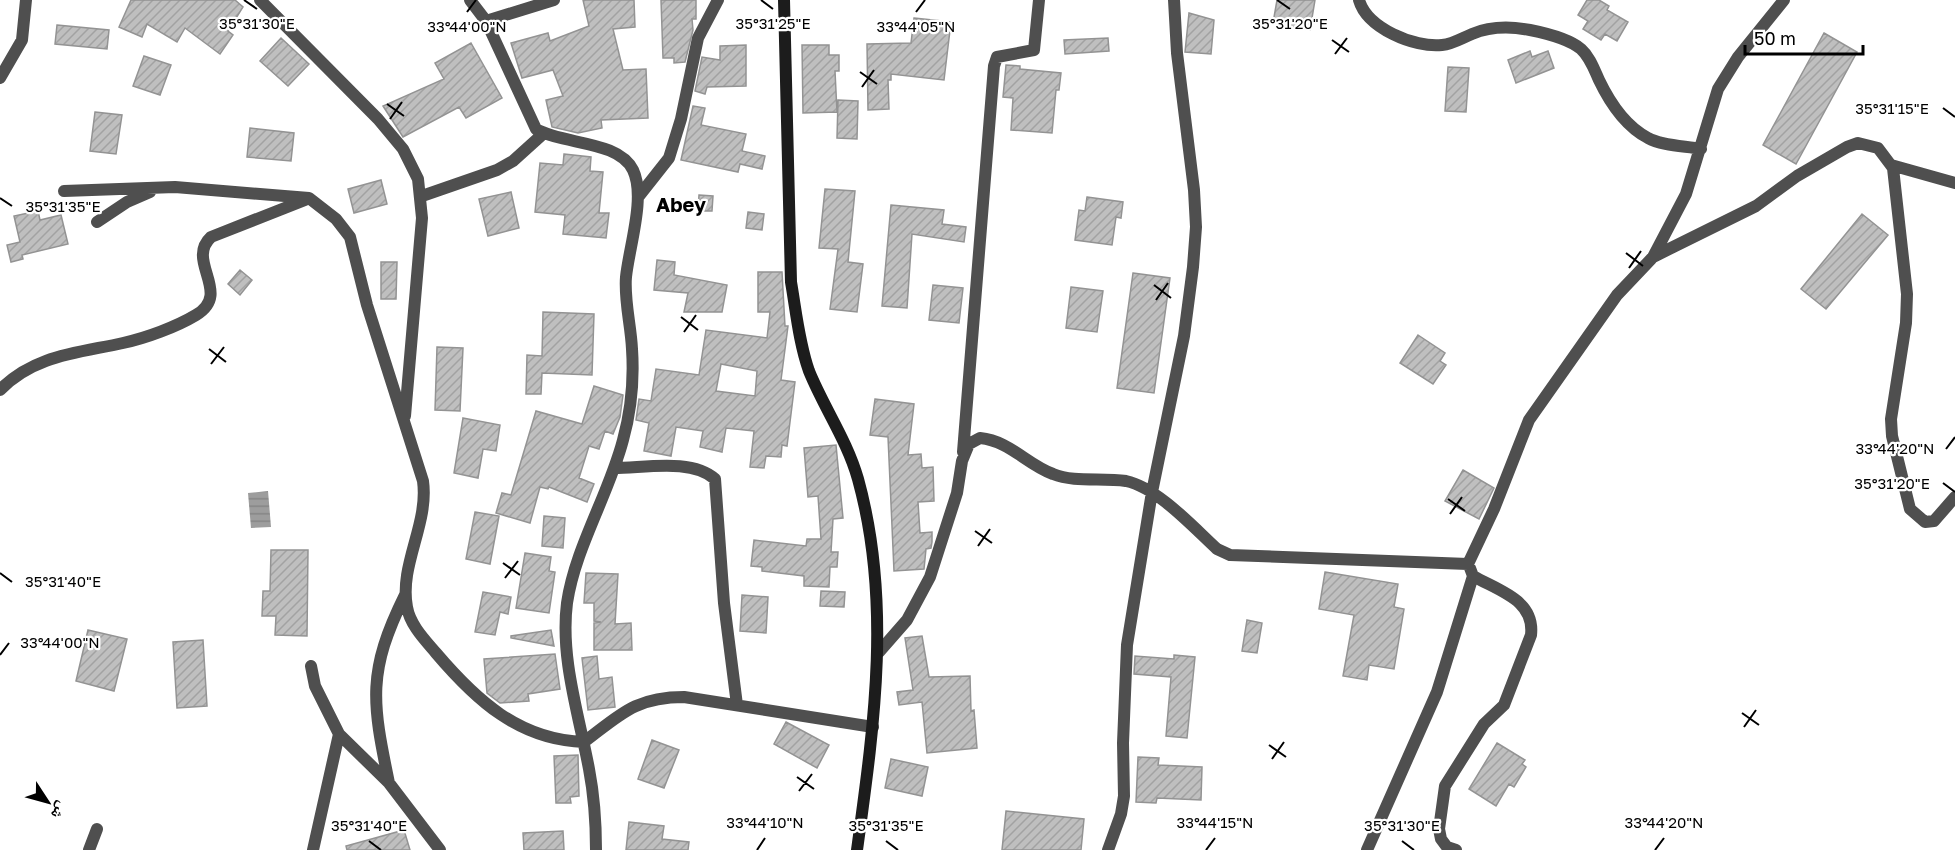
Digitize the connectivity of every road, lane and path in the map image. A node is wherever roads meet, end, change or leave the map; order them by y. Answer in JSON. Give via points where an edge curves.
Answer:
{"nodes":[{"id":1,"x":26,"y":0,"type":"edge"},
{"id":2,"x":260,"y":0,"type":"edge"},
{"id":3,"x":470,"y":0,"type":"edge"},
{"id":4,"x":554,"y":0,"type":"edge"},
{"id":5,"x":718,"y":0,"type":"edge"},
{"id":6,"x":784,"y":0,"type":"edge"},
{"id":7,"x":1039,"y":0,"type":"edge"},
{"id":8,"x":1174,"y":0,"type":"edge"},
{"id":9,"x":1359,"y":0,"type":"edge"},
{"id":10,"x":1784,"y":0,"type":"edge"},
{"id":11,"x":486,"y":21,"type":"junction"},
{"id":12,"x":0,"y":78,"type":"edge"},
{"id":13,"x":544,"y":133,"type":"junction"},
{"id":14,"x":1701,"y":149,"type":"junction"},
{"id":15,"x":1891,"y":165,"type":"junction"},
{"id":16,"x":1955,"y":183,"type":"edge"},
{"id":17,"x":174,"y":187,"type":"junction"},
{"id":18,"x":64,"y":191,"type":"dead end"},
{"id":19,"x":422,"y":196,"type":"junction"},
{"id":20,"x":639,"y":196,"type":"junction"},
{"id":21,"x":309,"y":198,"type":"junction"},
{"id":22,"x":97,"y":222,"type":"dead end"},
{"id":23,"x":1653,"y":257,"type":"junction"},
{"id":24,"x":0,"y":390,"type":"edge"},
{"id":25,"x":404,"y":423,"type":"junction"},
{"id":26,"x":962,"y":461,"type":"junction"},
{"id":27,"x":614,"y":468,"type":"junction"},
{"id":28,"x":1152,"y":492,"type":"junction"},
{"id":29,"x":1955,"y":496,"type":"edge"},
{"id":30,"x":1470,"y":570,"type":"junction"},
{"id":31,"x":406,"y":591,"type":"junction"},
{"id":32,"x":879,"y":652,"type":"junction"},
{"id":33,"x":311,"y":666,"type":"dead end"},
{"id":34,"x":737,"y":705,"type":"junction"},
{"id":35,"x":873,"y":728,"type":"junction"},
{"id":36,"x":339,"y":734,"type":"junction"},
{"id":37,"x":584,"y":742,"type":"junction"},
{"id":38,"x":389,"y":783,"type":"junction"},
{"id":39,"x":97,"y":830,"type":"dead end"},
{"id":40,"x":89,"y":850,"type":"edge"},
{"id":41,"x":313,"y":850,"type":"edge"},
{"id":42,"x":441,"y":850,"type":"edge"},
{"id":43,"x":596,"y":850,"type":"edge"},
{"id":44,"x":857,"y":850,"type":"edge"},
{"id":45,"x":1108,"y":850,"type":"edge"},
{"id":46,"x":1366,"y":850,"type":"edge"},
{"id":47,"x":1456,"y":850,"type":"edge"}],
"edges":[{"from":1,"to":12,"type":"street","via":[[22,39]]},
{"from":2,"to":19,"type":"street","via":[[341,79],[403,149],[418,178]]},
{"from":3,"to":11,"type":"street"},
{"from":4,"to":11,"type":"street"},
{"from":5,"to":20,"type":"street","via":[[699,38],[669,158]]},
{"from":6,"to":32,"type":"main road","via":[[791,282],[810,371],[849,448],[858,480],[878,588]]},
{"from":7,"to":26,"type":"street","via":[[1034,50],[997,57],[994,66]]},
{"from":8,"to":28,"type":"street","via":[[1196,227],[1184,336]]},
{"from":9,"to":14,"type":"street","via":[[1378,26],[1432,45],[1454,42],[1496,27],[1531,30],[1568,42],[1590,60],[1613,105],[1633,128],[1650,139]]},
{"from":10,"to":14,"type":"street","via":[[1728,72],[1709,111]]},
{"from":11,"to":13,"type":"street","via":[[530,120]]},
{"from":13,"to":19,"type":"street","via":[[497,170]]},
{"from":13,"to":20,"type":"street","via":[[611,150],[624,158],[633,169]]},
{"from":14,"to":23,"type":"street","via":[[1686,194]]},
{"from":15,"to":16,"type":"street"},
{"from":15,"to":23,"type":"street","via":[[1878,148],[1858,144],[1847,147],[1755,206]]},
{"from":15,"to":29,"type":"street","via":[[1897,190],[1908,308],[1891,419],[1892,436],[1905,499],[1917,518],[1934,521]]},
{"from":17,"to":18,"type":"street"},
{"from":17,"to":21,"type":"street"},
{"from":17,"to":22,"type":"street","via":[[135,197]]},
{"from":19,"to":25,"type":"street"},
{"from":20,"to":27,"type":"street","via":[[626,280],[632,374],[624,439]]},
{"from":21,"to":24,"type":"street","via":[[204,243],[201,251],[211,292],[196,315],[124,343],[57,356],[26,369]]},
{"from":21,"to":25,"type":"street","via":[[336,219],[350,237]]},
{"from":23,"to":30,"type":"street","via":[[1617,295],[1537,407]]},
{"from":25,"to":31,"type":"street","via":[[425,495]]},
{"from":26,"to":28,"type":"street","via":[[969,444],[980,438],[994,439],[1056,476],[1125,481]]},
{"from":26,"to":32,"type":"street","via":[[957,493],[930,577],[907,620]]},
{"from":27,"to":34,"type":"street","via":[[685,468],[707,472],[715,479],[724,603]]},
{"from":27,"to":37,"type":"street","via":[[567,601],[567,650]]},
{"from":28,"to":30,"type":"street","via":[[1230,555]]},
{"from":28,"to":45,"type":"street","via":[[1127,645],[1124,796]]},
{"from":30,"to":46,"type":"street","via":[[1437,692]]},
{"from":30,"to":47,"type":"street","via":[[1518,601],[1532,623],[1504,705],[1484,724],[1445,786],[1439,829],[1447,847]]},
{"from":31,"to":37,"type":"street","via":[[411,621],[483,702],[525,729],[564,741]]},
{"from":31,"to":38,"type":"street","via":[[388,628],[375,686],[375,718]]},
{"from":32,"to":35,"type":"main road"},
{"from":33,"to":36,"type":"street","via":[[315,686]]},
{"from":34,"to":35,"type":"street"},
{"from":34,"to":37,"type":"street","via":[[684,697],[643,701]]},
{"from":35,"to":44,"type":"main road"},
{"from":36,"to":38,"type":"street"},
{"from":36,"to":41,"type":"street"},
{"from":37,"to":43,"type":"street"},
{"from":38,"to":42,"type":"street"},
{"from":39,"to":40,"type":"street"}]}
